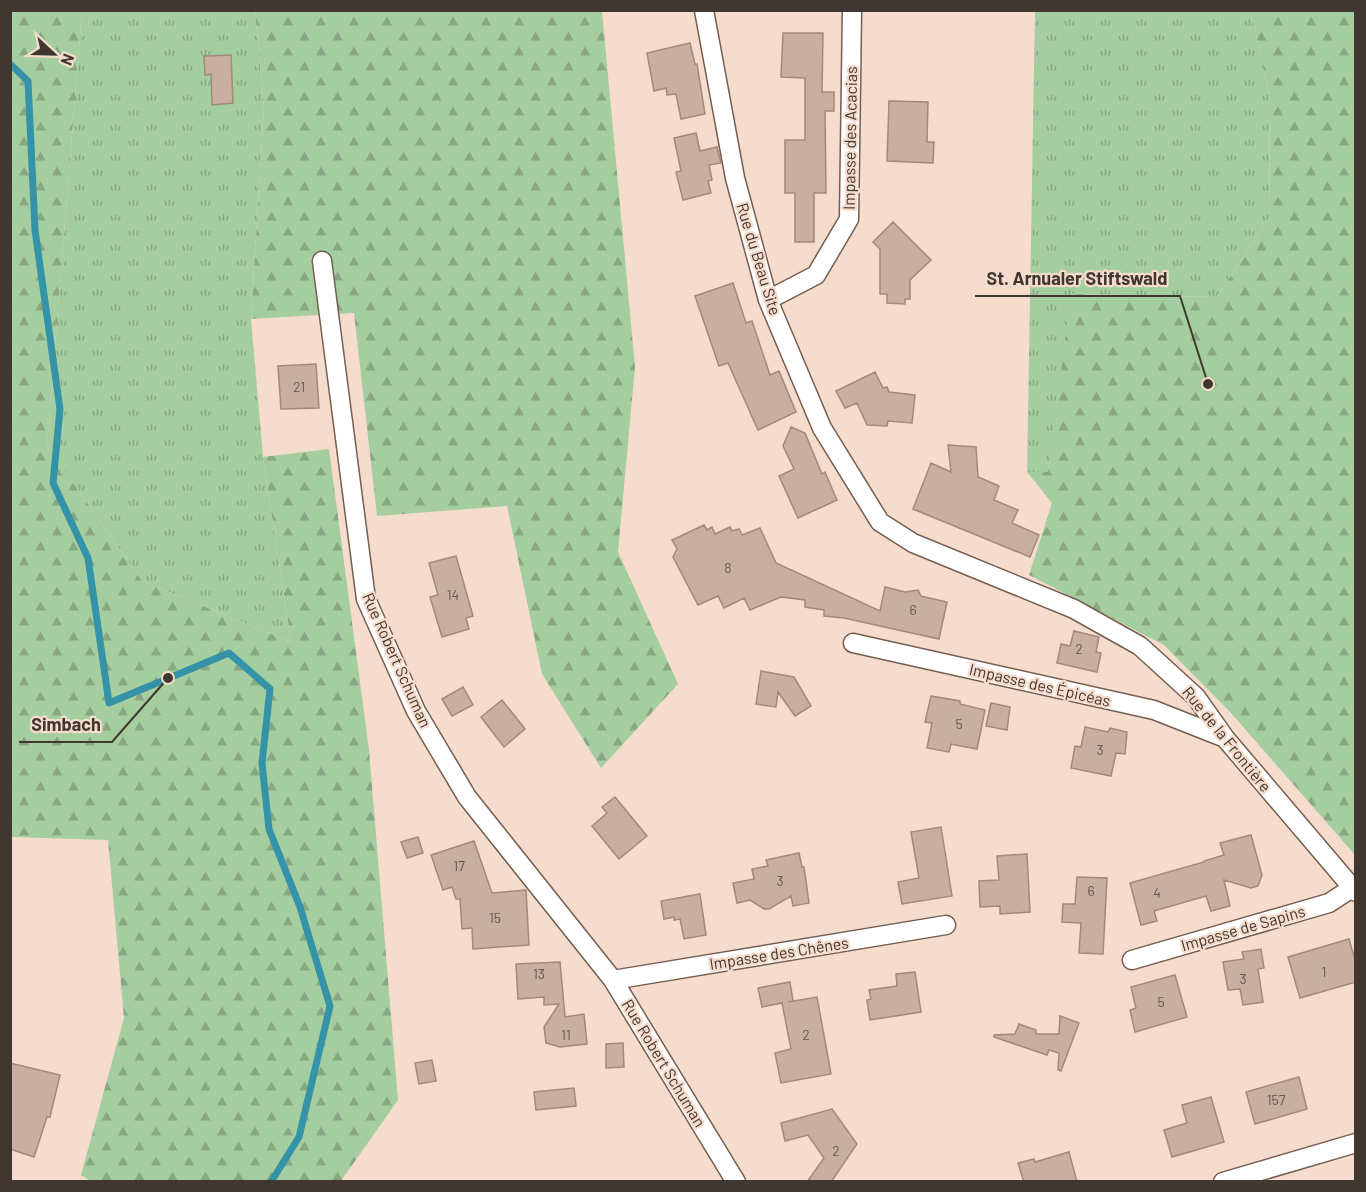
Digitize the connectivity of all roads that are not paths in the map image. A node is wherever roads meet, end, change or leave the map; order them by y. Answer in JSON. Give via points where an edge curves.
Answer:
{"nodes":[{"id":1,"x":704,"y":10,"type":"edge"},
{"id":2,"x":852,"y":10,"type":"edge"},
{"id":3,"x":322,"y":261,"type":"dead end"},
{"id":4,"x":768,"y":300,"type":"junction"},
{"id":5,"x":880,"y":522,"type":"joint"},
{"id":6,"x":853,"y":643,"type":"dead end"},
{"id":7,"x":1224,"y":738,"type":"junction"},
{"id":8,"x":1354,"y":890,"type":"edge"},
{"id":9,"x":946,"y":925,"type":"dead end"},
{"id":10,"x":1132,"y":960,"type":"dead end"},
{"id":11,"x":613,"y":980,"type":"junction"},
{"id":12,"x":1356,"y":1143,"type":"edge"},
{"id":13,"x":736,"y":1182,"type":"edge"},
{"id":14,"x":1223,"y":1182,"type":"edge"}],
"edges":[{"from":1,"to":4,"type":"street","name":"Rue du Beau Site","via":[[735,178]]},
{"from":2,"to":4,"type":"street","name":"Impasse des Acacias","via":[[849,219],[816,275]]},
{"from":3,"to":11,"type":"street","name":"Rue Robert Schuman","via":[[366,598],[416,711],[467,797]]},
{"from":4,"to":5,"type":"street","name":"Rue du Beau Site","via":[[822,428]]},
{"from":5,"to":7,"type":"street","name":"Rue de la Frontière","via":[[914,543],[1074,609],[1140,646],[1196,697]]},
{"from":6,"to":7,"type":"street","name":"Impasse des Épicéas","via":[[1154,711]]},
{"from":7,"to":8,"type":"street","name":"Rue de la Frontière"},
{"from":8,"to":10,"type":"street","name":"Impasse de Sapins","via":[[1329,903]]},
{"from":9,"to":11,"type":"street","name":"Impasse des Chênes"},
{"from":11,"to":13,"type":"street","name":"Rue Robert Schuman"},
{"from":12,"to":14,"type":"street"}]}
